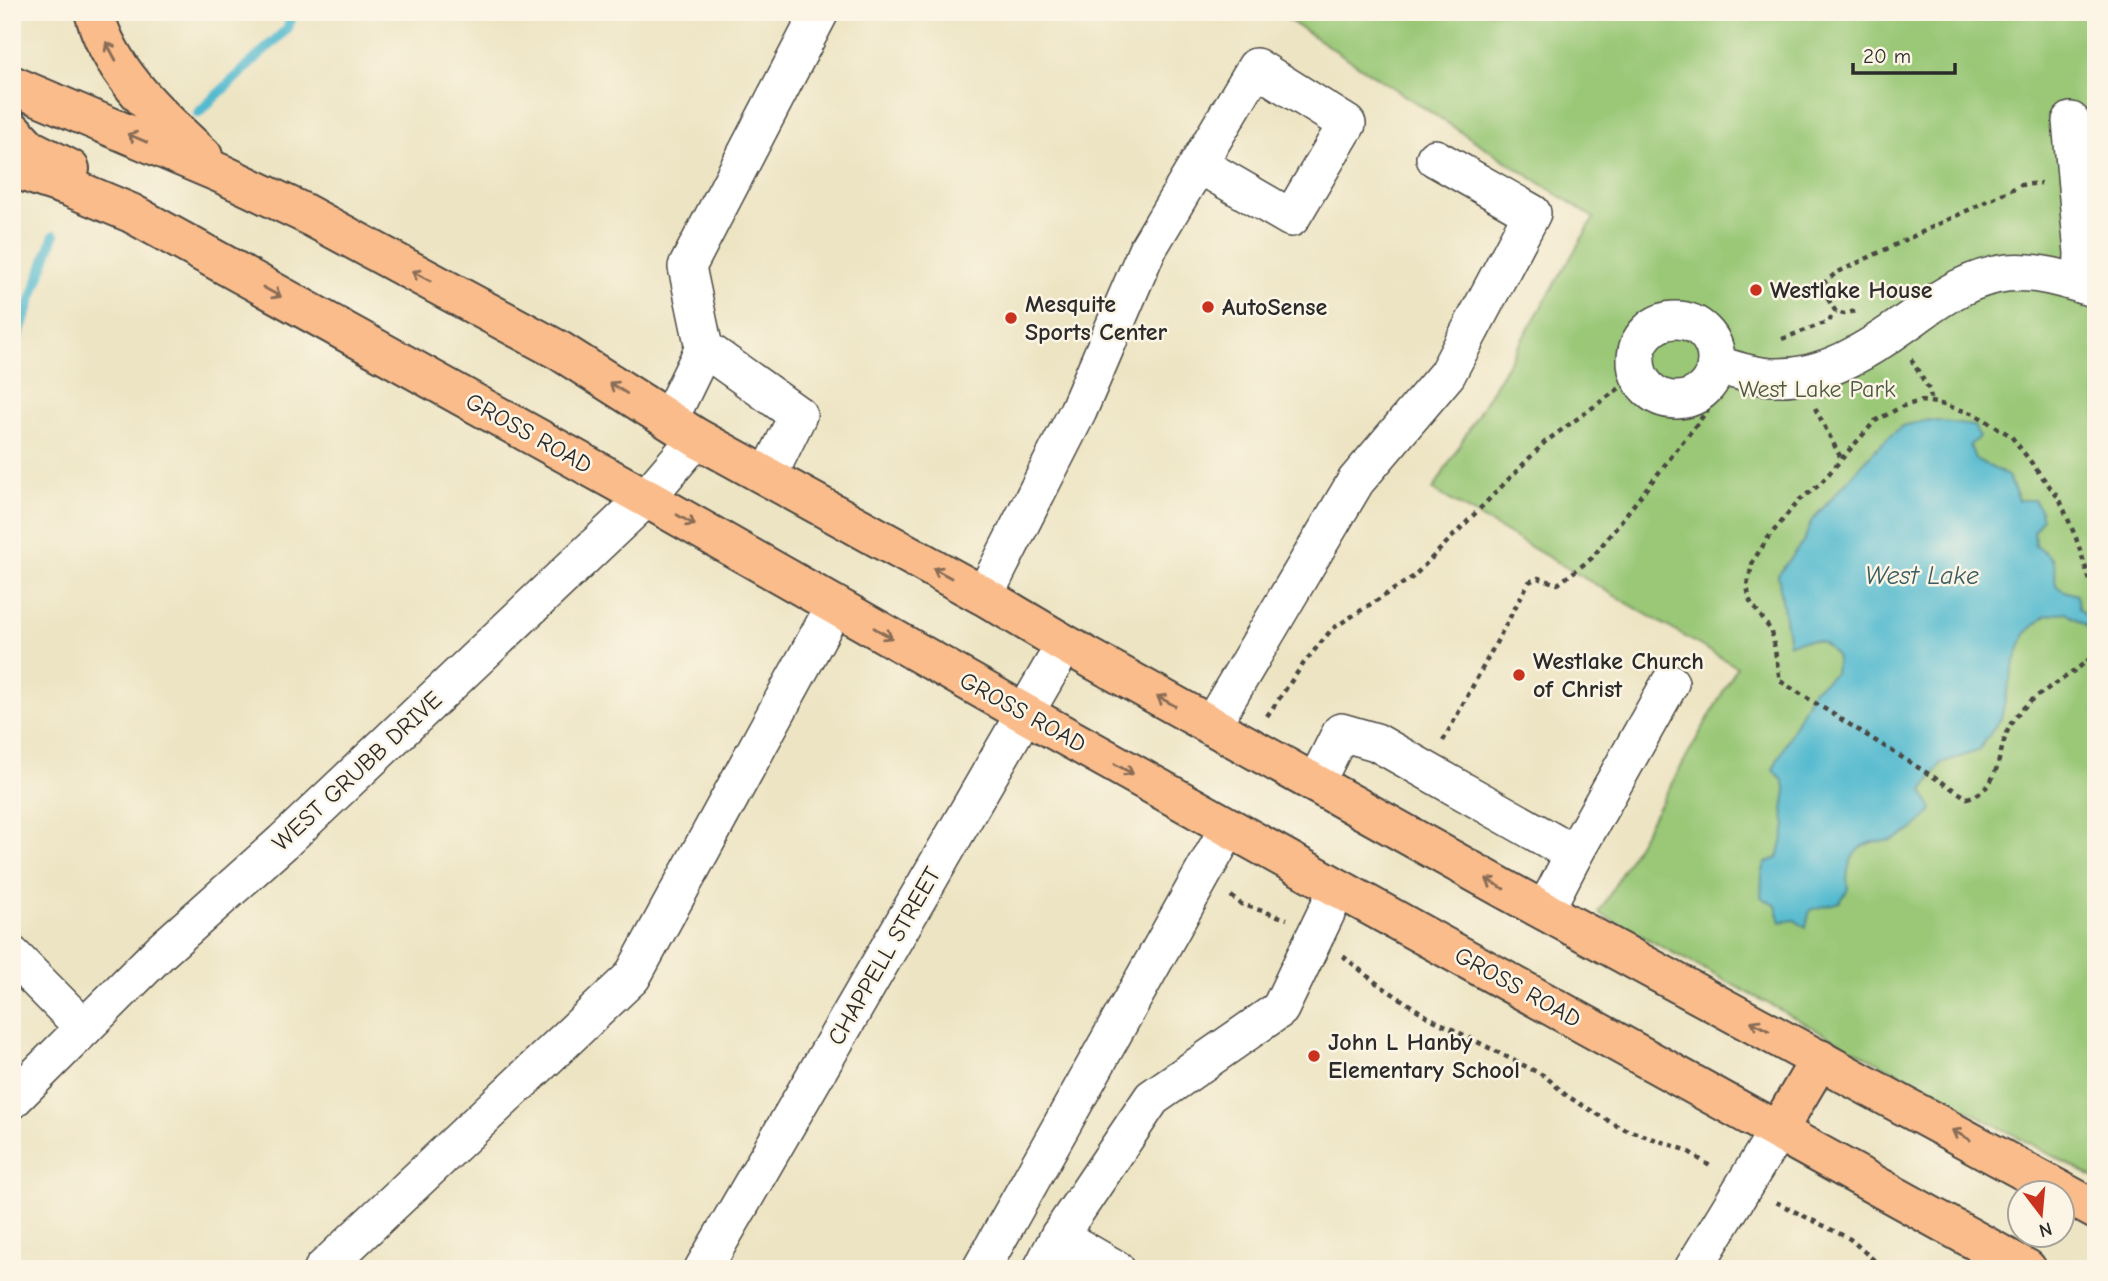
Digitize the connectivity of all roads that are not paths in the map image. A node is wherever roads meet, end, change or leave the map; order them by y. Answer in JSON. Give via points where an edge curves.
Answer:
{"nodes":[{"id":1,"x":94,"y":12,"type":"edge"},
{"id":2,"x":820,"y":12,"type":"edge"},
{"id":3,"x":12,"y":85,"type":"edge"},
{"id":4,"x":2071,"y":121,"type":"dead end"},
{"id":5,"x":12,"y":130,"type":"edge"},
{"id":6,"x":1435,"y":158,"type":"dead end"},
{"id":7,"x":1198,"y":164,"type":"dead end"},
{"id":8,"x":12,"y":169,"type":"edge"},
{"id":9,"x":222,"y":174,"type":"junction"},
{"id":10,"x":212,"y":259,"type":"junction"},
{"id":11,"x":2089,"y":287,"type":"edge"},
{"id":12,"x":704,"y":348,"type":"junction"},
{"id":13,"x":1711,"y":375,"type":"junction"},
{"id":14,"x":683,"y":429,"type":"junction"},
{"id":15,"x":768,"y":476,"type":"junction"},
{"id":16,"x":646,"y":498,"type":"junction"},
{"id":17,"x":984,"y":596,"type":"junction"},
{"id":18,"x":835,"y":606,"type":"junction"},
{"id":19,"x":1065,"y":645,"type":"junction"},
{"id":20,"x":1670,"y":683,"type":"dead end"},
{"id":21,"x":1024,"y":713,"type":"junction"},
{"id":22,"x":1211,"y":726,"type":"junction"},
{"id":23,"x":1315,"y":783,"type":"junction"},
{"id":24,"x":1229,"y":827,"type":"junction"},
{"id":25,"x":1574,"y":854,"type":"junction"},
{"id":26,"x":1338,"y":888,"type":"junction"},
{"id":27,"x":1545,"y":910,"type":"junction"},
{"id":28,"x":12,"y":955,"type":"edge"},
{"id":29,"x":84,"y":1028,"type":"junction"},
{"id":30,"x":1820,"y":1059,"type":"junction"},
{"id":31,"x":12,"y":1100,"type":"edge"},
{"id":32,"x":1778,"y":1130,"type":"junction"},
{"id":33,"x":2096,"y":1210,"type":"edge"},
{"id":34,"x":1059,"y":1236,"type":"junction"},
{"id":35,"x":323,"y":1269,"type":"edge"},
{"id":36,"x":703,"y":1269,"type":"edge"},
{"id":37,"x":981,"y":1269,"type":"edge"},
{"id":38,"x":1042,"y":1269,"type":"edge"},
{"id":39,"x":1116,"y":1269,"type":"edge"},
{"id":40,"x":1693,"y":1269,"type":"edge"},
{"id":41,"x":2027,"y":1269,"type":"edge"}],
"edges":[{"from":9,"to":1,"type":"main road","one_way":true,"via":[[128,80]]},
{"from":2,"to":12,"type":"street","via":[[687,267]]},
{"from":9,"to":3,"type":"main road","one_way":true},
{"from":4,"to":11,"type":"street"},
{"from":5,"to":10,"type":"main road","via":[[30,149],[145,202]]},
{"from":6,"to":22,"type":"street","via":[[1532,213],[1447,374],[1356,481]]},
{"from":7,"to":17,"type":"street","via":[[1147,250],[1078,411]]},
{"from":8,"to":10,"type":"main road","name":"GROSS ROAD","via":[[131,213]]},
{"from":14,"to":9,"type":"main road","one_way":true,"via":[[560,351]]},
{"from":10,"to":16,"type":"main road","name":"GROSS ROAD","one_way":true},
{"from":11,"to":13,"type":"street","via":[[2052,275],[2008,273],[1958,287],[1878,343],[1832,368],[1798,376]]},
{"from":12,"to":14,"type":"street","name":"WEST GRUBB DRIVE"},
{"from":12,"to":15,"type":"street","via":[[798,415]]},
{"from":13,"to":13,"type":"street","via":[[1714,348],[1706,333],[1693,324],[1660,323],[1646,333],[1638,348],[1641,380],[1652,393],[1667,399],[1699,393]]},
{"from":14,"to":15,"type":"main road"},
{"from":14,"to":16,"type":"street","name":"WEST GRUBB DRIVE"},
{"from":17,"to":15,"type":"main road","one_way":true},
{"from":16,"to":18,"type":"main road","name":"GROSS ROAD","one_way":true},
{"from":16,"to":29,"type":"street","name":"WEST GRUBB DRIVE"},
{"from":17,"to":19,"type":"main road"},
{"from":18,"to":21,"type":"main road","name":"GROSS ROAD","one_way":true},
{"from":18,"to":35,"type":"street","via":[[632,977]]},
{"from":19,"to":21,"type":"street","name":"CHAPPELL STREET"},
{"from":22,"to":19,"type":"main road","one_way":true},
{"from":20,"to":25,"type":"street"},
{"from":21,"to":24,"type":"main road","name":"GROSS ROAD","one_way":true},
{"from":21,"to":36,"type":"street","name":"CHAPPELL STREET"},
{"from":22,"to":23,"type":"main road"},
{"from":23,"to":25,"type":"street","via":[[1341,732],[1376,741]]},
{"from":27,"to":23,"type":"main road","one_way":true},
{"from":24,"to":26,"type":"main road","name":"GROSS ROAD"},
{"from":24,"to":37,"type":"street"},
{"from":25,"to":27,"type":"street"},
{"from":26,"to":32,"type":"main road","name":"GROSS ROAD"},
{"from":26,"to":34,"type":"street","via":[[1280,1009],[1152,1098]]},
{"from":30,"to":27,"type":"main road","one_way":true},
{"from":28,"to":29,"type":"street"},
{"from":29,"to":31,"type":"street","name":"WEST GRUBB DRIVE"},
{"from":30,"to":32,"type":"main road"},
{"from":33,"to":30,"type":"main road","one_way":true},
{"from":32,"to":40,"type":"street"},
{"from":32,"to":41,"type":"main road","name":"GROSS ROAD"},
{"from":34,"to":38,"type":"street"},
{"from":34,"to":39,"type":"street"}]}
